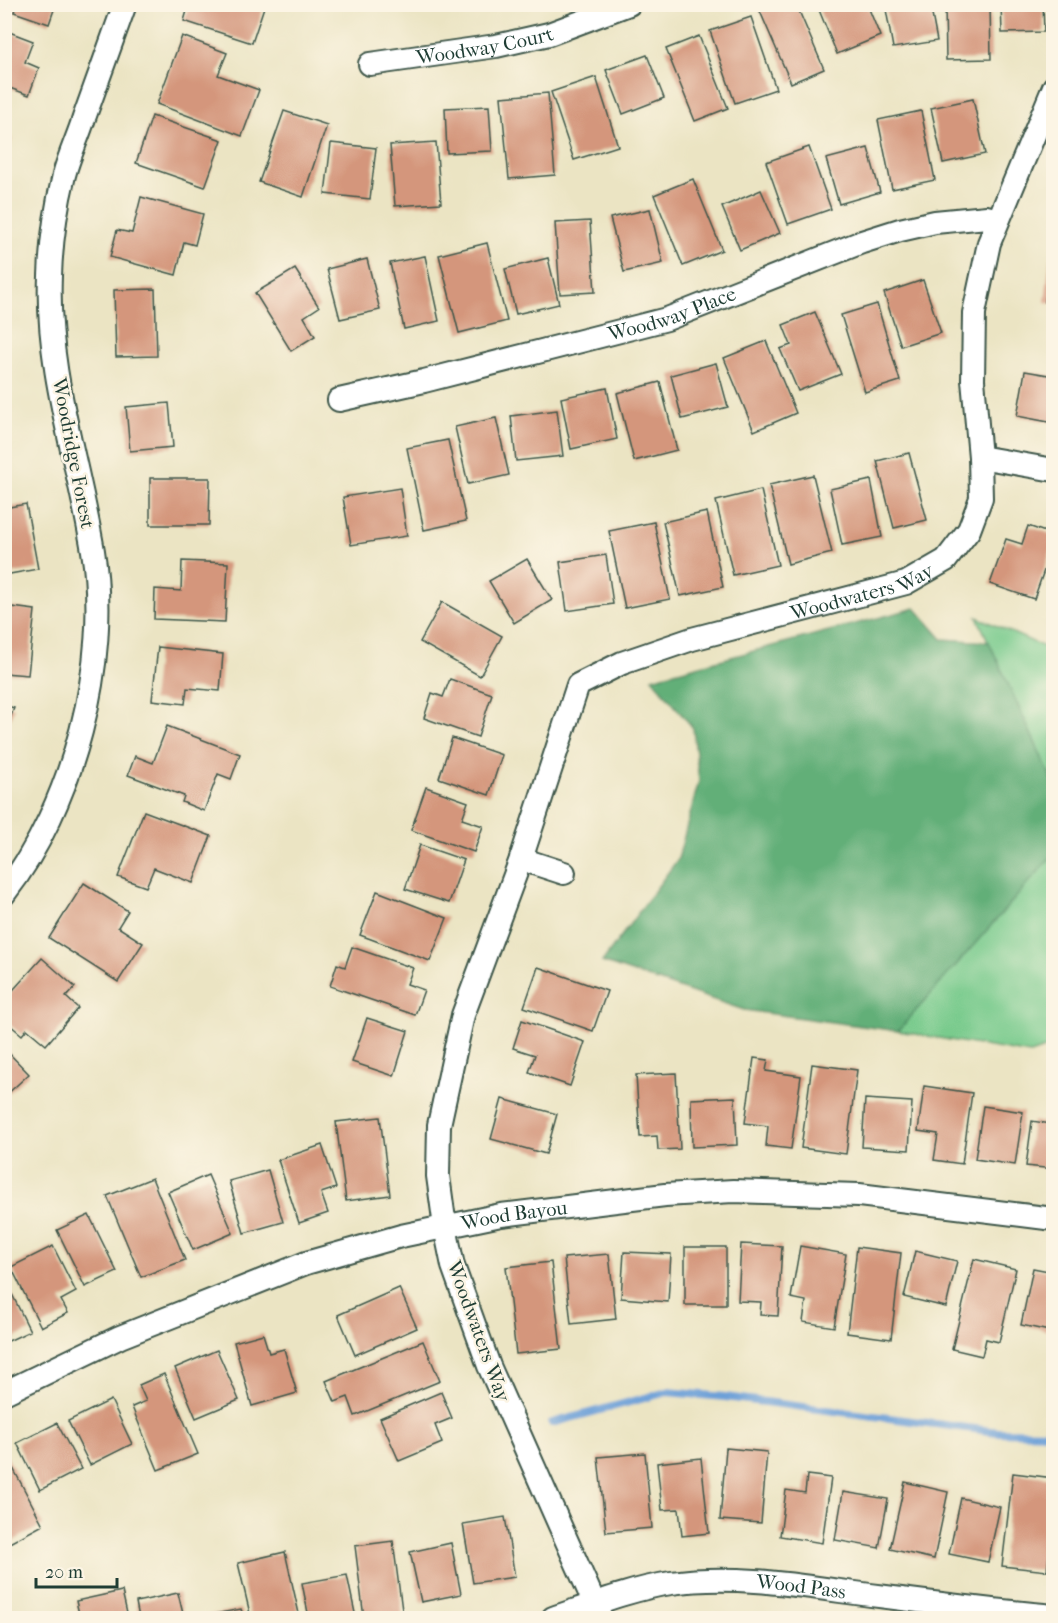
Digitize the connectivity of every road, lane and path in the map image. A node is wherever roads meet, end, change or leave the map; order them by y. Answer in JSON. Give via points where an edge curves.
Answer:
{"nodes":[{"id":1,"x":125,"y":4,"type":"edge"},
{"id":2,"x":628,"y":4,"type":"edge"},
{"id":3,"x":370,"y":64,"type":"dead end"},
{"id":4,"x":1053,"y":87,"type":"edge"},
{"id":5,"x":998,"y":220,"type":"junction"},
{"id":6,"x":339,"y":400,"type":"dead end"},
{"id":7,"x":980,"y":457,"type":"junction"},
{"id":8,"x":1053,"y":470,"type":"edge"},
{"id":9,"x":521,"y":859,"type":"junction"},
{"id":10,"x":564,"y":873,"type":"dead end"},
{"id":11,"x":4,"y":894,"type":"edge"},
{"id":12,"x":1053,"y":1219,"type":"edge"},
{"id":13,"x":445,"y":1227,"type":"junction"},
{"id":14,"x":4,"y":1393,"type":"edge"},
{"id":15,"x":598,"y":1611,"type":"edge"},
{"id":16,"x":1053,"y":1616,"type":"edge"},
{"id":17,"x":553,"y":1618,"type":"edge"}],
"edges":[{"from":1,"to":11,"type":"street","name":"Woodridge Forest","via":[[64,175],[50,276],[51,328],[62,403],[93,553],[97,603],[88,703],[76,752],[58,800],[36,845]]},
{"from":2,"to":3,"type":"street","name":"Woodway Court","via":[[559,30],[507,44]]},
{"from":4,"to":5,"type":"street","name":"Woodwaters Way"},
{"from":5,"to":6,"type":"street","name":"Woodway Place","via":[[987,217],[935,222],[900,230],[667,319]]},
{"from":5,"to":7,"type":"street","name":"Woodwaters Way","via":[[974,313],[973,380]]},
{"from":7,"to":8,"type":"street"},
{"from":7,"to":9,"type":"street","name":"Woodwaters Way","via":[[981,498],[969,530],[946,560],[906,583],[692,639],[622,663],[578,685]]},
{"from":9,"to":10,"type":"street"},
{"from":9,"to":13,"type":"street","name":"Woodwaters Way","via":[[463,1015],[438,1125],[438,1176]]},
{"from":12,"to":13,"type":"street","name":"Wood Bayou","via":[[859,1195],[733,1191],[665,1195],[501,1215]]},
{"from":13,"to":14,"type":"street","name":"Wood Bayou","via":[[306,1263],[120,1337]]},
{"from":13,"to":15,"type":"street","name":"Woodwaters Way","via":[[453,1266],[489,1366]]},
{"from":15,"to":16,"type":"street","name":"Wood Pass","via":[[671,1583],[734,1579]]},
{"from":15,"to":17,"type":"street","name":"Wood Pass"}]}
